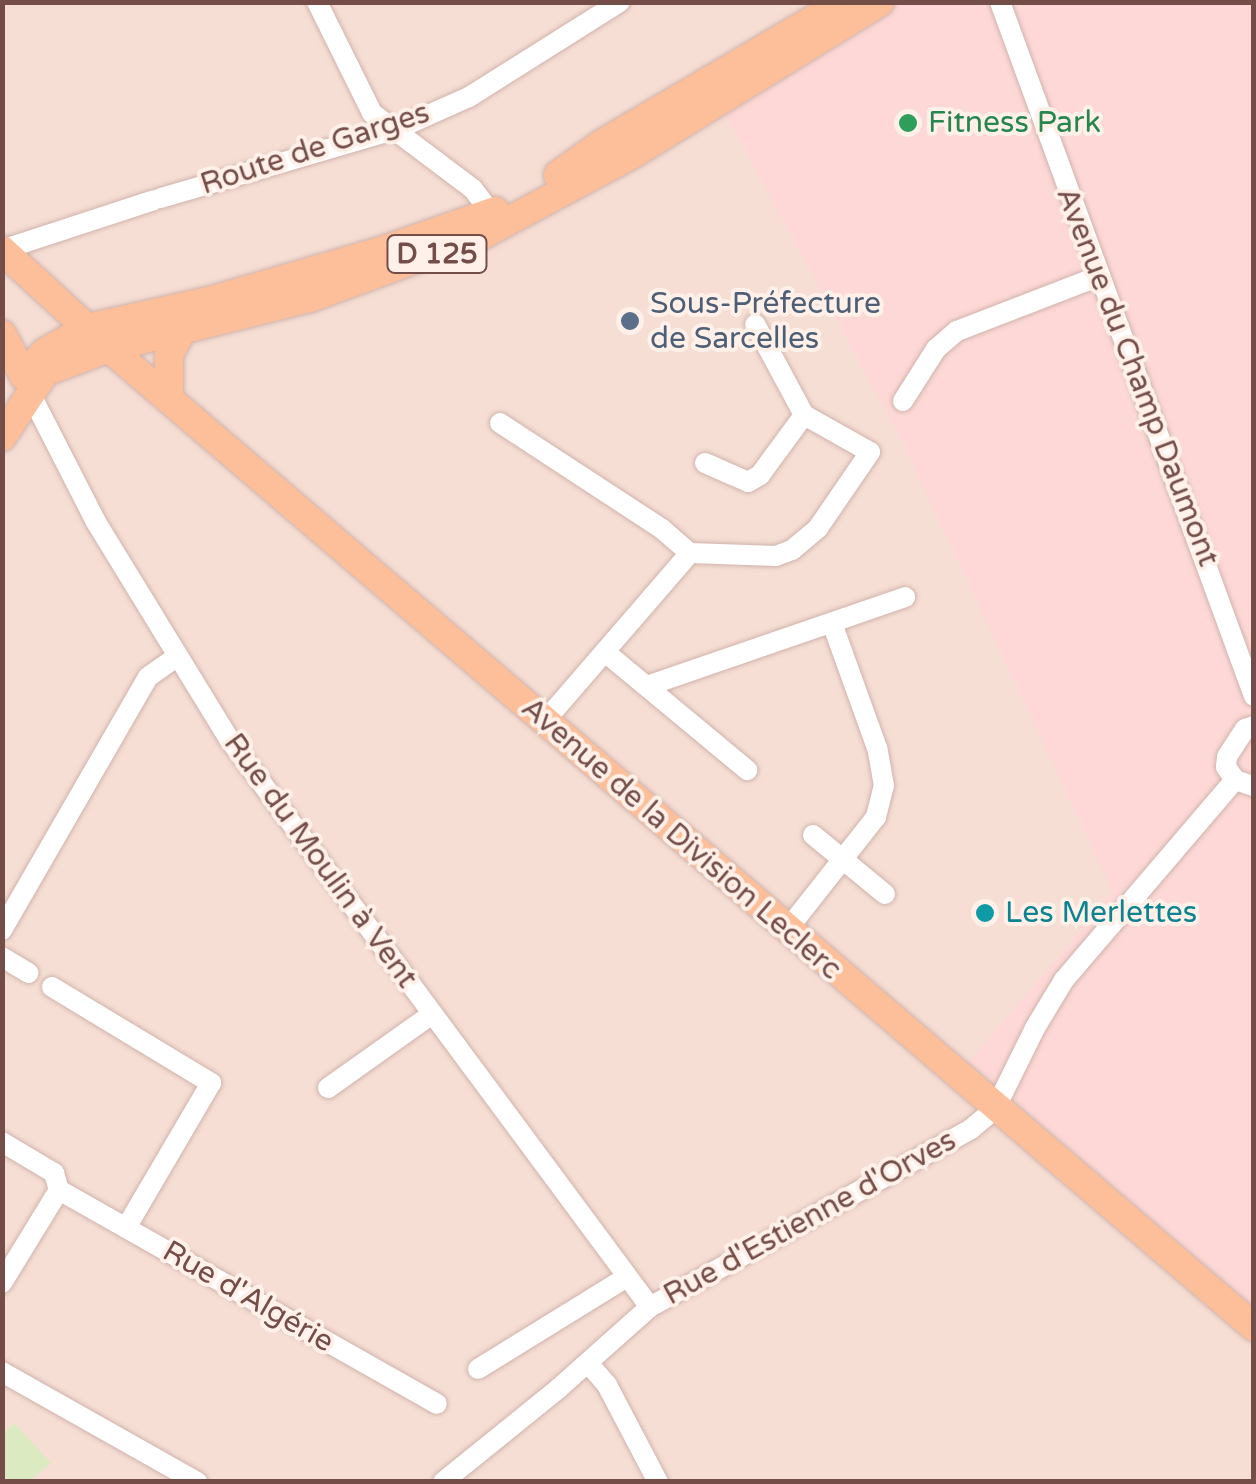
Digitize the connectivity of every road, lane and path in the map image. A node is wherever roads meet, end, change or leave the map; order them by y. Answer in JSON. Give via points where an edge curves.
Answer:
{"nodes":[{"id":1,"x":317,"y":2,"type":"edge"},
{"id":2,"x":620,"y":2,"type":"edge"},
{"id":3,"x":843,"y":2,"type":"edge"},
{"id":4,"x":880,"y":2,"type":"edge"},
{"id":5,"x":1000,"y":2,"type":"edge"},
{"id":6,"x":397,"y":129,"type":"junction"},
{"id":7,"x":491,"y":212,"type":"junction"},
{"id":8,"x":2,"y":250,"type":"edge"},
{"id":9,"x":1097,"y":277,"type":"junction"},
{"id":10,"x":754,"y":324,"type":"dead end"},
{"id":11,"x":88,"y":328,"type":"junction"},
{"id":12,"x":183,"y":328,"type":"junction"},
{"id":13,"x":2,"y":334,"type":"edge"},
{"id":14,"x":109,"y":348,"type":"junction"},
{"id":15,"x":29,"y":384,"type":"junction"},
{"id":16,"x":169,"y":399,"type":"junction"},
{"id":17,"x":903,"y":401,"type":"dead end"},
{"id":18,"x":2,"y":414,"type":"edge"},
{"id":19,"x":804,"y":415,"type":"junction"},
{"id":20,"x":500,"y":423,"type":"dead end"},
{"id":21,"x":2,"y":437,"type":"edge"},
{"id":22,"x":705,"y":463,"type":"dead end"},
{"id":23,"x":690,"y":553,"type":"junction"},
{"id":24,"x":906,"y":597,"type":"dead end"},
{"id":25,"x":832,"y":623,"type":"junction"},
{"id":26,"x":605,"y":652,"type":"junction"},
{"id":27,"x":177,"y":657,"type":"junction"},
{"id":28,"x":647,"y":686,"type":"junction"},
{"id":29,"x":1254,"y":696,"type":"edge"},
{"id":30,"x":544,"y":722,"type":"junction"},
{"id":31,"x":1254,"y":726,"type":"edge"},
{"id":32,"x":747,"y":770,"type":"dead end"},
{"id":33,"x":1244,"y":783,"type":"edge"},
{"id":34,"x":814,"y":835,"type":"dead end"},
{"id":35,"x":845,"y":862,"type":"junction"},
{"id":36,"x":885,"y":894,"type":"dead end"},
{"id":37,"x":2,"y":930,"type":"edge"},
{"id":38,"x":787,"y":930,"type":"junction"},
{"id":39,"x":2,"y":957,"type":"edge"},
{"id":40,"x":30,"y":974,"type":"dead end"},
{"id":41,"x":52,"y":986,"type":"dead end"},
{"id":42,"x":432,"y":1014,"type":"junction"},
{"id":43,"x":328,"y":1088,"type":"dead end"},
{"id":44,"x":995,"y":1109,"type":"junction"},
{"id":45,"x":2,"y":1142,"type":"edge"},
{"id":46,"x":58,"y":1190,"type":"junction"},
{"id":47,"x":126,"y":1228,"type":"junction"},
{"id":48,"x":627,"y":1277,"type":"junction"},
{"id":49,"x":2,"y":1284,"type":"edge"},
{"id":50,"x":650,"y":1307,"type":"junction"},
{"id":51,"x":1254,"y":1328,"type":"edge"},
{"id":52,"x":588,"y":1363,"type":"junction"},
{"id":53,"x":478,"y":1368,"type":"dead end"},
{"id":54,"x":2,"y":1372,"type":"edge"},
{"id":55,"x":437,"y":1404,"type":"dead end"},
{"id":56,"x":196,"y":1482,"type":"edge"},
{"id":57,"x":442,"y":1482,"type":"edge"},
{"id":58,"x":658,"y":1482,"type":"edge"}],
"edges":[{"from":1,"to":6,"type":"street","via":[[372,113]]},
{"from":2,"to":6,"type":"street","name":"Route de Garges","via":[[469,97]]},
{"from":3,"to":7,"type":"main road","number":"D 125"},
{"from":4,"to":12,"type":"main road","number":"D 125","via":[[633,154],[484,234],[310,298]]},
{"from":5,"to":9,"type":"street","name":"Avenue du Champ Daumont"},
{"from":6,"to":7,"type":"street","via":[[473,188]]},
{"from":6,"to":8,"type":"street","name":"Route de Garges"},
{"from":7,"to":11,"type":"main road","number":"D 125","via":[[208,301]]},
{"from":8,"to":11,"type":"main road","name":"Avenue de la Division Leclerc"},
{"from":9,"to":17,"type":"street","via":[[958,331],[936,349]]},
{"from":9,"to":29,"type":"street","name":"Avenue du Champ Daumont"},
{"from":10,"to":19,"type":"street"},
{"from":11,"to":14,"type":"main road","name":"Avenue de la Division Leclerc"},
{"from":11,"to":15,"type":"main road","number":"D 125","via":[[35,359]]},
{"from":12,"to":14,"type":"main road","number":"D 125"},
{"from":12,"to":16,"type":"main road","via":[[169,355]]},
{"from":13,"to":15,"type":"main road"},
{"from":14,"to":15,"type":"main road","number":"D 125"},
{"from":14,"to":16,"type":"main road","name":"Avenue de la Division Leclerc"},
{"from":15,"to":18,"type":"main road","number":"D 125"},
{"from":15,"to":21,"type":"main road","number":"D 125"},
{"from":15,"to":27,"type":"street","name":"Rue du Moulin à Vent","via":[[96,522]]},
{"from":16,"to":30,"type":"main road","name":"Avenue de la Division Leclerc"},
{"from":19,"to":22,"type":"street","via":[[748,482]]},
{"from":19,"to":23,"type":"street","via":[[870,452],[818,528],[776,556]]},
{"from":20,"to":23,"type":"street"},
{"from":23,"to":26,"type":"street"},
{"from":24,"to":25,"type":"street"},
{"from":25,"to":28,"type":"street"},
{"from":25,"to":35,"type":"street","via":[[884,786],[876,817]]},
{"from":26,"to":28,"type":"street"},
{"from":26,"to":30,"type":"street"},
{"from":27,"to":37,"type":"street","via":[[148,677]]},
{"from":27,"to":42,"type":"street","name":"Rue du Moulin à Vent"},
{"from":28,"to":32,"type":"street"},
{"from":30,"to":38,"type":"main road","name":"Avenue de la Division Leclerc"},
{"from":31,"to":33,"type":"street","via":[[1227,757],[1226,768]]},
{"from":33,"to":44,"type":"street","via":[[1064,980]]},
{"from":34,"to":35,"type":"street"},
{"from":35,"to":36,"type":"street"},
{"from":35,"to":38,"type":"street"},
{"from":38,"to":44,"type":"main road","name":"Avenue de la Division Leclerc"},
{"from":39,"to":40,"type":"street"},
{"from":41,"to":47,"type":"street","via":[[211,1083]]},
{"from":42,"to":43,"type":"street"},
{"from":42,"to":48,"type":"street","name":"Rue du Moulin à Vent"},
{"from":44,"to":50,"type":"street","name":"Rue d'Estienne d'Orves","via":[[971,1129]]},
{"from":44,"to":51,"type":"main road","name":"Avenue de la Division Leclerc"},
{"from":45,"to":46,"type":"street","name":"Rue d'Algérie","via":[[54,1174]]},
{"from":46,"to":47,"type":"street","name":"Rue d'Algérie"},
{"from":46,"to":49,"type":"street"},
{"from":47,"to":55,"type":"street","name":"Rue d'Algérie"},
{"from":48,"to":50,"type":"street","name":"Rue du Moulin à Vent"},
{"from":48,"to":53,"type":"street"},
{"from":50,"to":52,"type":"street","name":"Rue d'Estienne d'Orves"},
{"from":52,"to":57,"type":"street","name":"Rue d'Estienne d'Orves"},
{"from":52,"to":58,"type":"street","via":[[607,1385]]},
{"from":54,"to":56,"type":"street"}]}
